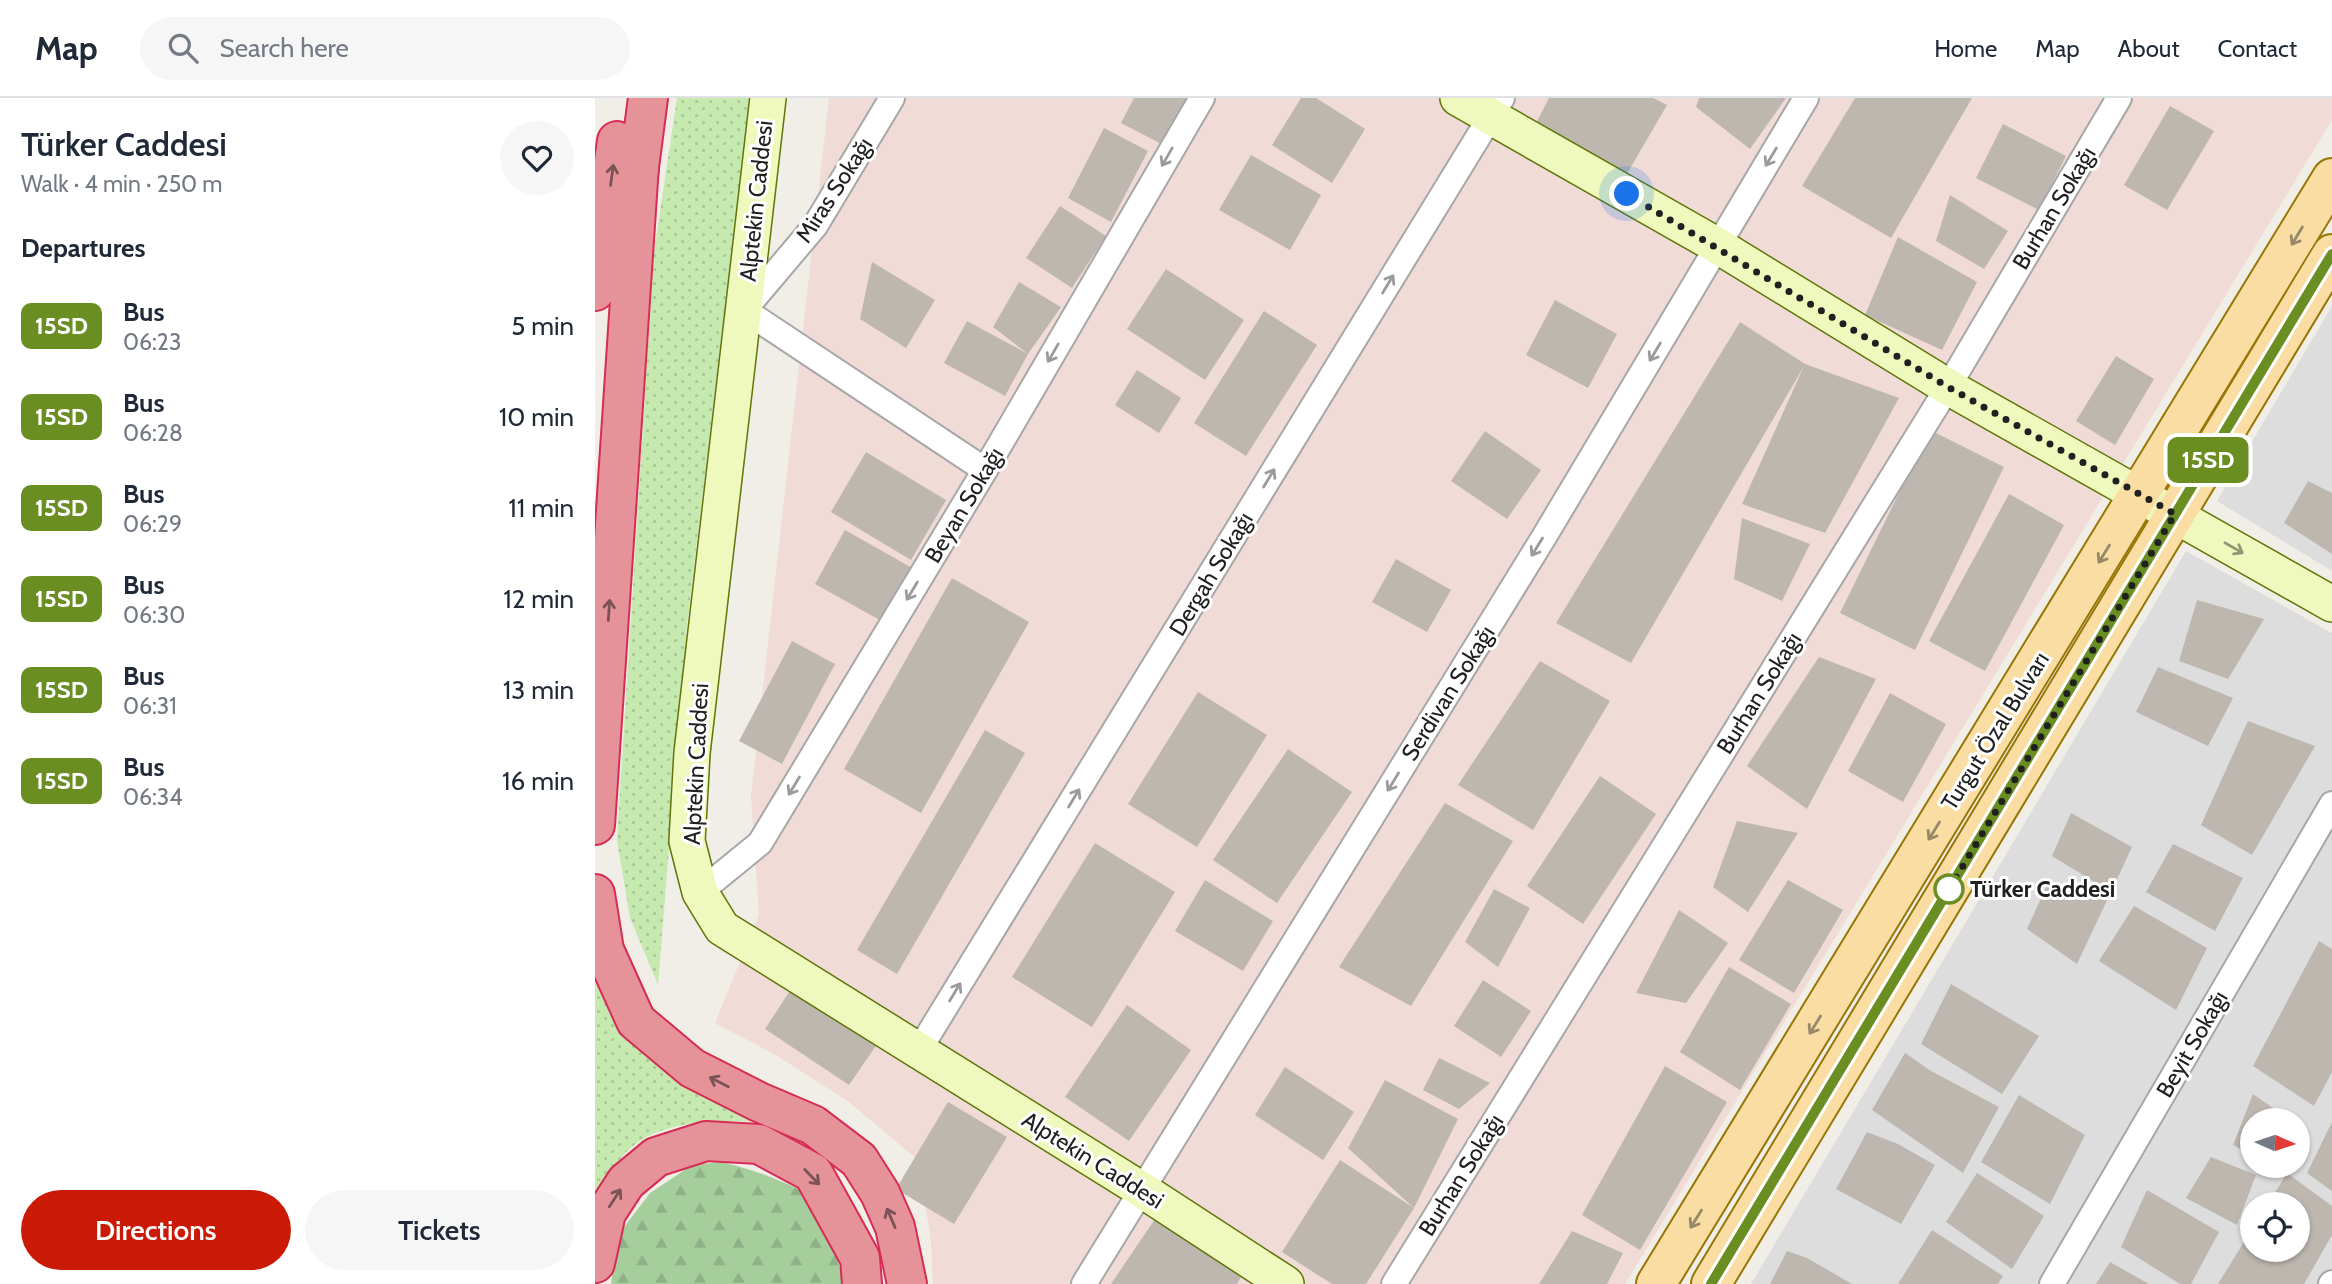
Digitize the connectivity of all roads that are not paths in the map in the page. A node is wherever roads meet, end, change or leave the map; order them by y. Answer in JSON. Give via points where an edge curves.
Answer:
{"nodes":[{"id":1,"x":623,"y":98,"type":"edge"},
{"id":2,"x":648,"y":98,"type":"edge"},
{"id":3,"x":768,"y":98,"type":"edge"},
{"id":4,"x":892,"y":98,"type":"edge"},
{"id":5,"x":1202,"y":98,"type":"edge"},
{"id":6,"x":1458,"y":98,"type":"edge"},
{"id":7,"x":1807,"y":98,"type":"edge"},
{"id":8,"x":2119,"y":98,"type":"edge"},
{"id":9,"x":1497,"y":107,"type":"edge"},
{"id":10,"x":639,"y":165,"type":"junction"},
{"id":11,"x":2332,"y":178,"type":"edge"},
{"id":12,"x":1718,"y":246,"type":"junction"},
{"id":13,"x":2332,"y":254,"type":"edge"},
{"id":14,"x":595,"y":291,"type":"edge"},
{"id":15,"x":744,"y":310,"type":"junction"},
{"id":16,"x":1948,"y":387,"type":"junction"},
{"id":17,"x":985,"y":470,"type":"junction"},
{"id":18,"x":2140,"y":496,"type":"junction"},
{"id":19,"x":2175,"y":514,"type":"junction"},
{"id":20,"x":595,"y":553,"type":"edge"},
{"id":21,"x":2332,"y":604,"type":"edge"},
{"id":22,"x":2332,"y":804,"type":"edge"},
{"id":23,"x":595,"y":825,"type":"edge"},
{"id":24,"x":700,"y":892,"type":"junction"},
{"id":25,"x":595,"y":894,"type":"edge"},
{"id":26,"x":919,"y":1050,"type":"junction"},
{"id":27,"x":1142,"y":1190,"type":"junction"},
{"id":28,"x":595,"y":1263,"type":"edge"},
{"id":29,"x":862,"y":1284,"type":"edge"},
{"id":30,"x":907,"y":1284,"type":"edge"},
{"id":31,"x":1084,"y":1284,"type":"edge"},
{"id":32,"x":1286,"y":1284,"type":"edge"},
{"id":33,"x":1394,"y":1284,"type":"edge"},
{"id":34,"x":1656,"y":1284,"type":"edge"},
{"id":35,"x":1711,"y":1284,"type":"edge"},
{"id":36,"x":2052,"y":1284,"type":"edge"}],
"edges":[{"from":14,"to":1,"type":"highway","one_way":true},
{"from":2,"to":10,"type":"highway"},
{"from":3,"to":15,"type":"main road","name":"Alptekin Caddesi"},
{"from":4,"to":15,"type":"street","name":"Miras Sokağı","via":[[815,226]]},
{"from":5,"to":17,"type":"street","name":"Beyan Sokağı","one_way":true},
{"from":6,"to":9,"type":"main road"},
{"from":7,"to":12,"type":"street","name":"Serdivan Sokağı","one_way":true},
{"from":8,"to":16,"type":"street","name":"Burhan Sokağı"},
{"from":9,"to":12,"type":"main road"},
{"from":26,"to":9,"type":"street","name":"Dergah Sokağı","one_way":true},
{"from":10,"to":20,"type":"highway"},
{"from":23,"to":10,"type":"highway","one_way":true},
{"from":11,"to":18,"type":"main road","name":"Turgut Özal Bulvarı","one_way":true},
{"from":12,"to":16,"type":"main road"},
{"from":12,"to":27,"type":"street","name":"Serdivan Sokağı","one_way":true},
{"from":13,"to":19,"type":"main road","name":"Turgut Özal Bulvarı"},
{"from":15,"to":17,"type":"street"},
{"from":15,"to":24,"type":"main road","name":"Alptekin Caddesi","via":[[692,753],[687,841]]},
{"from":16,"to":18,"type":"main road"},
{"from":16,"to":33,"type":"street","name":"Burhan Sokağı"},
{"from":17,"to":24,"type":"street","name":"Beyan Sokağı","one_way":true,"via":[[760,843]]},
{"from":18,"to":19,"type":"main road"},
{"from":18,"to":34,"type":"main road","name":"Turgut Özal Bulvarı","one_way":true},
{"from":19,"to":21,"type":"main road","one_way":true},
{"from":19,"to":35,"type":"main road","name":"Turgut Özal Bulvarı"},
{"from":22,"to":36,"type":"street","name":"Beyit Sokağı"},
{"from":24,"to":26,"type":"main road","name":"Alptekin Caddesi","via":[[722,928]]},
{"from":30,"to":25,"type":"highway","one_way":true,"via":[[895,1227],[859,1160],[813,1125],[692,1068],[636,1021],[604,950]]},
{"from":26,"to":27,"type":"main road","name":"Alptekin Caddesi"},
{"from":27,"to":31,"type":"street","name":"Serdivan Sokağı"},
{"from":27,"to":32,"type":"main road","name":"Alptekin Caddesi"},
{"from":28,"to":29,"type":"highway","one_way":true,"via":[[606,1213],[626,1182],[656,1157],[706,1141],[759,1144],[813,1174],[860,1258]]}]}
